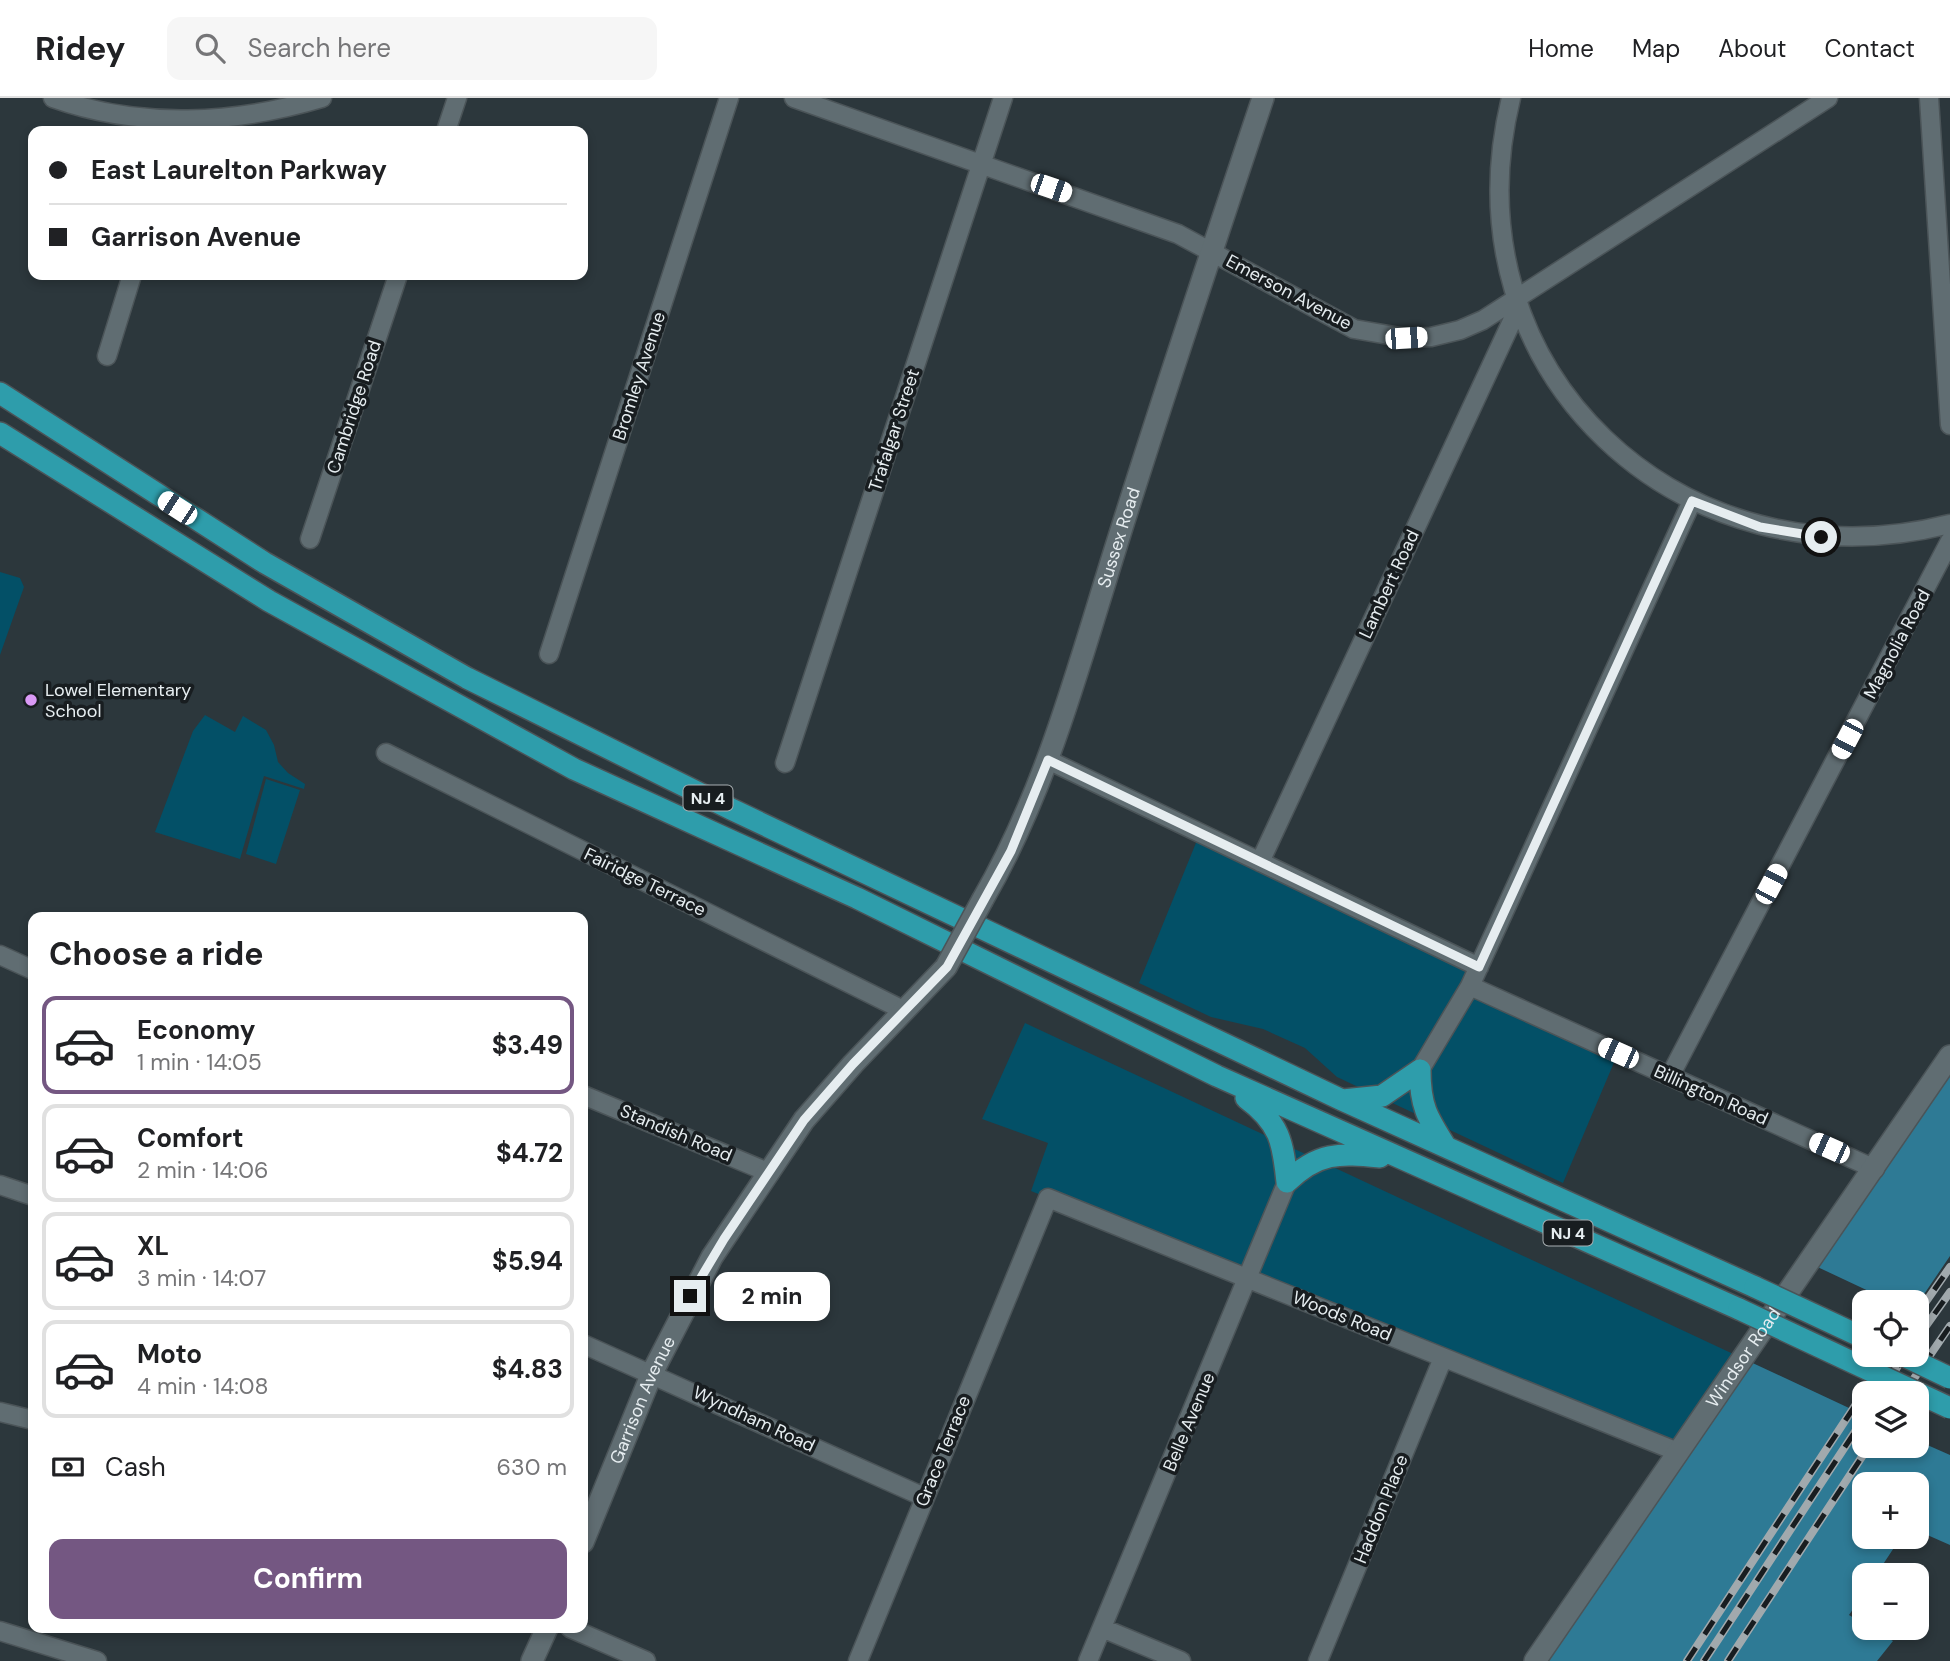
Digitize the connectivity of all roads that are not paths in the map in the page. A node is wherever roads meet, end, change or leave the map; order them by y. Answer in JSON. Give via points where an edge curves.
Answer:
{"nodes":[{"id":1,"x":322,"y":98,"type":"edge"},
{"id":2,"x":457,"y":98,"type":"edge"},
{"id":3,"x":729,"y":98,"type":"edge"},
{"id":4,"x":794,"y":98,"type":"edge"},
{"id":5,"x":1003,"y":98,"type":"edge"},
{"id":6,"x":1263,"y":98,"type":"edge"},
{"id":7,"x":1511,"y":98,"type":"edge"},
{"id":8,"x":1828,"y":98,"type":"edge"},
{"id":9,"x":1928,"y":98,"type":"edge"},
{"id":10,"x":57,"y":99,"type":"edge"},
{"id":11,"x":178,"y":125,"type":"edge"},
{"id":12,"x":448,"y":126,"type":"edge"},
{"id":13,"x":982,"y":164,"type":"junction"},
{"id":14,"x":1212,"y":251,"type":"junction"},
{"id":15,"x":130,"y":280,"type":"edge"},
{"id":16,"x":396,"y":280,"type":"edge"},
{"id":17,"x":1518,"y":303,"type":"junction"},
{"id":18,"x":107,"y":356,"type":"dead end"},
{"id":19,"x":0,"y":393,"type":"edge"},
{"id":20,"x":1950,"y":425,"type":"edge"},
{"id":21,"x":0,"y":433,"type":"edge"},
{"id":22,"x":1692,"y":501,"type":"junction"},
{"id":23,"x":1950,"y":524,"type":"edge"},
{"id":24,"x":310,"y":539,"type":"dead end"},
{"id":25,"x":1949,"y":544,"type":"edge"},
{"id":26,"x":549,"y":654,"type":"dead end"},
{"id":27,"x":386,"y":753,"type":"dead end"},
{"id":28,"x":1048,"y":760,"type":"junction"},
{"id":29,"x":785,"y":763,"type":"dead end"},
{"id":30,"x":1259,"y":862,"type":"junction"},
{"id":31,"x":0,"y":956,"type":"edge"},
{"id":32,"x":947,"y":967,"type":"joint"},
{"id":33,"x":1479,"y":967,"type":"junction"},
{"id":34,"x":28,"y":968,"type":"edge"},
{"id":35,"x":1471,"y":986,"type":"junction"},
{"id":36,"x":905,"y":1011,"type":"junction"},
{"id":37,"x":1950,"y":1056,"type":"edge"},
{"id":38,"x":1420,"y":1070,"type":"junction"},
{"id":39,"x":1217,"y":1076,"type":"junction"},
{"id":40,"x":1670,"y":1076,"type":"junction"},
{"id":41,"x":588,"y":1097,"type":"edge"},
{"id":42,"x":1342,"y":1100,"type":"junction"},
{"id":43,"x":1446,"y":1147,"type":"junction"},
{"id":44,"x":1397,"y":1158,"type":"junction"},
{"id":45,"x":1875,"y":1169,"type":"junction"},
{"id":46,"x":770,"y":1173,"type":"junction"},
{"id":47,"x":1287,"y":1182,"type":"junction"},
{"id":48,"x":0,"y":1185,"type":"edge"},
{"id":49,"x":28,"y":1194,"type":"edge"},
{"id":50,"x":1030,"y":1241,"type":"joint"},
{"id":51,"x":1249,"y":1279,"type":"junction"},
{"id":52,"x":1852,"y":1332,"type":"edge"},
{"id":53,"x":588,"y":1346,"type":"edge"},
{"id":54,"x":1443,"y":1357,"type":"junction"},
{"id":55,"x":1927,"y":1367,"type":"edge"},
{"id":56,"x":652,"y":1373,"type":"junction"},
{"id":57,"x":1950,"y":1378,"type":"edge"},
{"id":58,"x":1950,"y":1408,"type":"edge"},
{"id":59,"x":0,"y":1412,"type":"edge"},
{"id":60,"x":28,"y":1419,"type":"edge"},
{"id":61,"x":1678,"y":1452,"type":"junction"},
{"id":62,"x":924,"y":1497,"type":"junction"},
{"id":63,"x":588,"y":1530,"type":"edge"},
{"id":64,"x":1102,"y":1628,"type":"junction"},
{"id":65,"x":0,"y":1631,"type":"edge"},
{"id":66,"x":545,"y":1633,"type":"edge"},
{"id":67,"x":582,"y":1633,"type":"edge"},
{"id":68,"x":44,"y":1652,"type":"edge"},
{"id":69,"x":96,"y":1661,"type":"edge"},
{"id":70,"x":532,"y":1661,"type":"edge"},
{"id":71,"x":646,"y":1661,"type":"edge"},
{"id":72,"x":858,"y":1661,"type":"edge"},
{"id":73,"x":1088,"y":1661,"type":"edge"},
{"id":74,"x":1181,"y":1661,"type":"edge"},
{"id":75,"x":1318,"y":1661,"type":"edge"},
{"id":76,"x":1535,"y":1661,"type":"edge"}],
"edges":[{"from":1,"to":11,"type":"street"},
{"from":2,"to":12,"type":"street"},
{"from":3,"to":26,"type":"street","name":"Bromley Avenue"},
{"from":4,"to":13,"type":"street","name":"Emerson Avenue"},
{"from":5,"to":13,"type":"street","name":"Trafalgar Street"},
{"from":6,"to":14,"type":"street","name":"Sussex Road"},
{"from":7,"to":17,"type":"street","via":[[1499,166],[1499,203],[1503,246]]},
{"from":8,"to":17,"type":"street","name":"Emerson Avenue"},
{"from":9,"to":20,"type":"street"},
{"from":10,"to":11,"type":"street"},
{"from":13,"to":14,"type":"street","name":"Emerson Avenue","via":[[1143,220]]},
{"from":13,"to":29,"type":"street","name":"Trafalgar Street"},
{"from":14,"to":17,"type":"street","name":"Emerson Avenue","via":[[1338,321],[1378,335],[1430,337],[1460,330]]},
{"from":14,"to":28,"type":"street","name":"Sussex Road"},
{"from":15,"to":18,"type":"street"},
{"from":16,"to":24,"type":"street","name":"Cambridge Road"},
{"from":17,"to":22,"type":"street","via":[[1554,377],[1579,411],[1636,466]]},
{"from":17,"to":30,"type":"street","name":"Lambert Road"},
{"from":19,"to":42,"type":"highway","number":"NJ 4","via":[[265,563],[467,678]]},
{"from":21,"to":39,"type":"highway","number":"NJ 4","via":[[269,601],[574,769],[857,898]]},
{"from":22,"to":23,"type":"street","via":[[1760,527],[1802,535],[1876,538]]},
{"from":22,"to":33,"type":"street"},
{"from":25,"to":40,"type":"street","name":"Magnolia Road"},
{"from":27,"to":36,"type":"street","name":"Fairidge Terrace"},
{"from":28,"to":30,"type":"street"},
{"from":28,"to":32,"type":"street","name":"Sussex Road","bridge":true,"via":[[1011,851]]},
{"from":30,"to":33,"type":"street"},
{"from":31,"to":34,"type":"street"},
{"from":32,"to":36,"type":"street","name":"Garrison Avenue"},
{"from":33,"to":35,"type":"street"},
{"from":35,"to":38,"type":"street"},
{"from":35,"to":40,"type":"street","name":"Billington Road"},
{"from":36,"to":46,"type":"street","name":"Garrison Avenue","via":[[804,1120]]},
{"from":37,"to":45,"type":"street","name":"Windsor Road"},
{"from":38,"to":42,"type":"highway","via":[[1382,1096]]},
{"from":38,"to":43,"type":"highway","via":[[1420,1098],[1426,1116]]},
{"from":39,"to":44,"type":"highway","number":"NJ 4"},
{"from":39,"to":47,"type":"highway","via":[[1267,1114],[1283,1144]]},
{"from":40,"to":45,"type":"street","name":"Billington Road"},
{"from":41,"to":46,"type":"street","name":"Standish Road"},
{"from":42,"to":43,"type":"highway","number":"NJ 4"},
{"from":43,"to":52,"type":"highway","number":"NJ 4","bridge":true},
{"from":44,"to":47,"type":"highway","via":[[1339,1153],[1304,1166]]},
{"from":44,"to":58,"type":"highway","number":"NJ 4","bridge":true},
{"from":45,"to":61,"type":"street","name":"Windsor Road"},
{"from":46,"to":56,"type":"street","name":"Garrison Avenue","via":[[712,1258]]},
{"from":47,"to":51,"type":"street","name":"Belle Avenue"},
{"from":48,"to":49,"type":"street"},
{"from":50,"to":51,"type":"street","name":"Woods Road","via":[[1048,1198]]},
{"from":50,"to":62,"type":"street","name":"Grace Terrace"},
{"from":51,"to":54,"type":"street","name":"Woods Road"},
{"from":51,"to":64,"type":"street","name":"Belle Avenue"},
{"from":53,"to":56,"type":"street","name":"Wyndham Road"},
{"from":54,"to":61,"type":"street","name":"Woods Road"},
{"from":54,"to":75,"type":"street","name":"Haddon Place"},
{"from":55,"to":57,"type":"highway","bridge":true},
{"from":56,"to":62,"type":"street","name":"Wyndham Road"},
{"from":56,"to":63,"type":"street","name":"Garrison Avenue"},
{"from":59,"to":60,"type":"street"},
{"from":61,"to":76,"type":"street","name":"Windsor Road"},
{"from":62,"to":72,"type":"street","name":"Grace Terrace"},
{"from":64,"to":73,"type":"street","name":"Belle Avenue"},
{"from":64,"to":74,"type":"street"},
{"from":65,"to":68,"type":"street"},
{"from":66,"to":70,"type":"street"},
{"from":67,"to":71,"type":"street"},
{"from":68,"to":69,"type":"street"}]}
